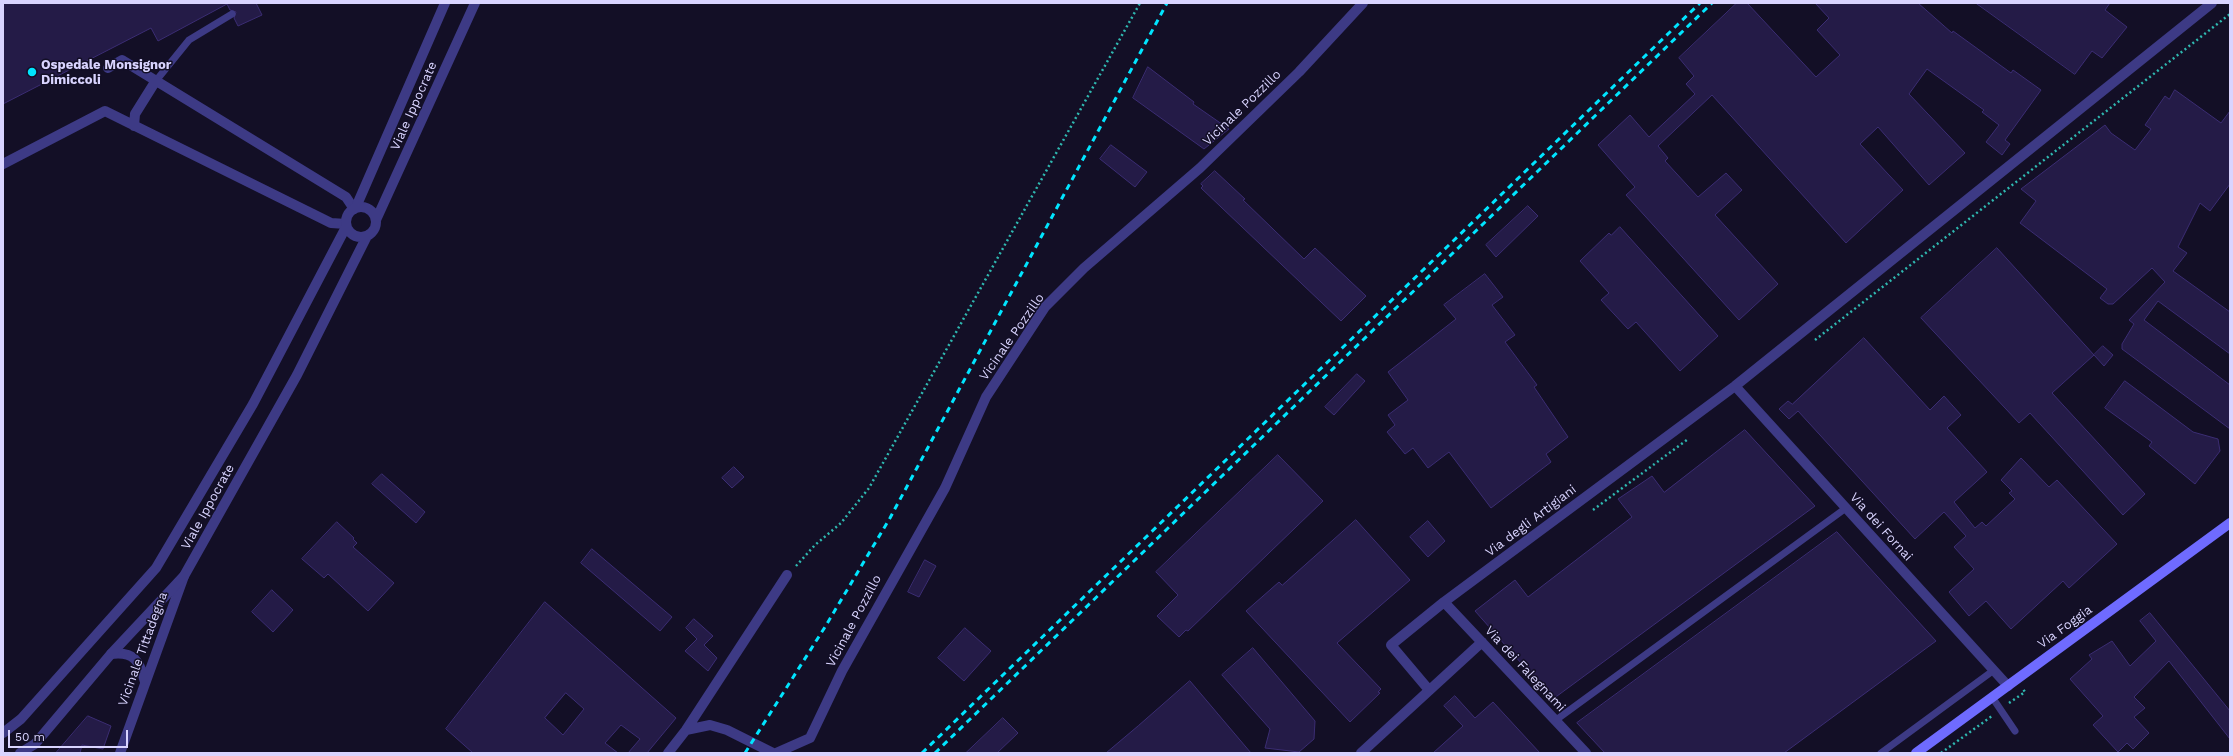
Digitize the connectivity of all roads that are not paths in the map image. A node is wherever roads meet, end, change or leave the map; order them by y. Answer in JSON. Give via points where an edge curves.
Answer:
{"nodes":[{"id":1,"x":445,"y":3,"type":"edge"},
{"id":2,"x":474,"y":3,"type":"edge"},
{"id":3,"x":1363,"y":3,"type":"edge"},
{"id":4,"x":2212,"y":3,"type":"edge"},
{"id":5,"x":232,"y":14,"type":"dead end"},
{"id":6,"x":108,"y":68,"type":"dead end"},
{"id":7,"x":155,"y":82,"type":"junction"},
{"id":8,"x":134,"y":126,"type":"junction"},
{"id":9,"x":3,"y":164,"type":"edge"},
{"id":10,"x":355,"y":208,"type":"junction"},
{"id":11,"x":376,"y":220,"type":"junction"},
{"id":12,"x":346,"y":226,"type":"junction"},
{"id":13,"x":367,"y":236,"type":"junction"},
{"id":14,"x":1735,"y":386,"type":"junction"},
{"id":15,"x":1846,"y":508,"type":"junction"},
{"id":16,"x":2230,"y":522,"type":"edge"},
{"id":17,"x":787,"y":575,"type":"road end"},
{"id":18,"x":184,"y":576,"type":"junction"},
{"id":19,"x":1444,"y":602,"type":"junction"},
{"id":20,"x":1482,"y":642,"type":"junction"},
{"id":21,"x":111,"y":654,"type":"junction"},
{"id":22,"x":1994,"y":670,"type":"junction"},
{"id":23,"x":145,"y":682,"type":"junction"},
{"id":24,"x":2008,"y":686,"type":"junction"},
{"id":25,"x":1429,"y":690,"type":"junction"},
{"id":26,"x":1992,"y":697,"type":"junction"},
{"id":27,"x":1556,"y":720,"type":"junction"},
{"id":28,"x":686,"y":730,"type":"junction"},
{"id":29,"x":2016,"y":731,"type":"dead end"},
{"id":30,"x":3,"y":733,"type":"edge"},
{"id":31,"x":20,"y":753,"type":"edge"},
{"id":32,"x":120,"y":753,"type":"edge"},
{"id":33,"x":668,"y":753,"type":"edge"},
{"id":34,"x":775,"y":753,"type":"edge"},
{"id":35,"x":1361,"y":753,"type":"edge"},
{"id":36,"x":1586,"y":753,"type":"edge"},
{"id":37,"x":1881,"y":753,"type":"edge"},
{"id":38,"x":1916,"y":753,"type":"edge"}],
"edges":[{"from":1,"to":10,"type":"street","name":"Viale Ippocrate"},
{"from":2,"to":11,"type":"street","name":"Viale Ippocrate"},
{"from":3,"to":34,"type":"street","name":"Vicinale Pozzillo","via":[[1299,72],[1200,168],[1084,268],[1045,307],[986,397],[945,488],[842,671],[810,738]]},
{"from":4,"to":14,"type":"street","name":"Via degli Artigiani"},
{"from":5,"to":7,"type":"lane","via":[[189,40]]},
{"from":6,"to":7,"type":"street","via":[[122,60]]},
{"from":7,"to":8,"type":"street","via":[[135,114]]},
{"from":7,"to":10,"type":"street","via":[[346,197]]},
{"from":8,"to":9,"type":"street","via":[[105,111]]},
{"from":8,"to":12,"type":"street","via":[[331,223]]},
{"from":10,"to":11,"type":"street","via":[[369,209]]},
{"from":10,"to":12,"type":"street","name":"Viale Ippocrate","via":[[348,213]]},
{"from":11,"to":13,"type":"street","name":"Viale Ippocrate","via":[[374,229]]},
{"from":12,"to":13,"type":"street","via":[[353,235]]},
{"from":12,"to":30,"type":"street","name":"Viale Ippocrate","via":[[253,404],[156,568],[21,719]]},
{"from":13,"to":18,"type":"street","name":"Viale Ippocrate","via":[[297,376]]},
{"from":14,"to":15,"type":"street","name":"Via dei Fornai"},
{"from":14,"to":19,"type":"street","name":"Via degli Artigiani"},
{"from":15,"to":22,"type":"street","name":"Via dei Fornai"},
{"from":15,"to":27,"type":"lane"},
{"from":16,"to":24,"type":"main road","name":"Via Foggia"},
{"from":17,"to":28,"type":"street"},
{"from":18,"to":21,"type":"street","name":"Viale Ippocrate"},
{"from":18,"to":23,"type":"street","name":"Vicinale Tittadegna"},
{"from":19,"to":20,"type":"street","name":"Via dei Falegnami"},
{"from":19,"to":25,"type":"street","name":"Via degli Artigiani","via":[[1391,645]]},
{"from":20,"to":25,"type":"street"},
{"from":20,"to":27,"type":"street","name":"Via dei Falegnami"},
{"from":21,"to":23,"type":"street","via":[[123,652],[134,658],[141,666]]},
{"from":21,"to":31,"type":"street","name":"Viale Ippocrate","via":[[35,744]]},
{"from":22,"to":24,"type":"street","name":"Via dei Fornai"},
{"from":22,"to":37,"type":"lane"},
{"from":23,"to":32,"type":"street","name":"Vicinale Tittadegna"},
{"from":24,"to":26,"type":"main road","name":"Via Foggia"},
{"from":25,"to":35,"type":"street"},
{"from":26,"to":29,"type":"lane"},
{"from":26,"to":38,"type":"main road","name":"Via Foggia"},
{"from":27,"to":36,"type":"street","name":"Via dei Falegnami"},
{"from":28,"to":33,"type":"street"},
{"from":28,"to":34,"type":"street","name":"Vicinale Pozzillo","via":[[710,725],[727,730]]}]}
